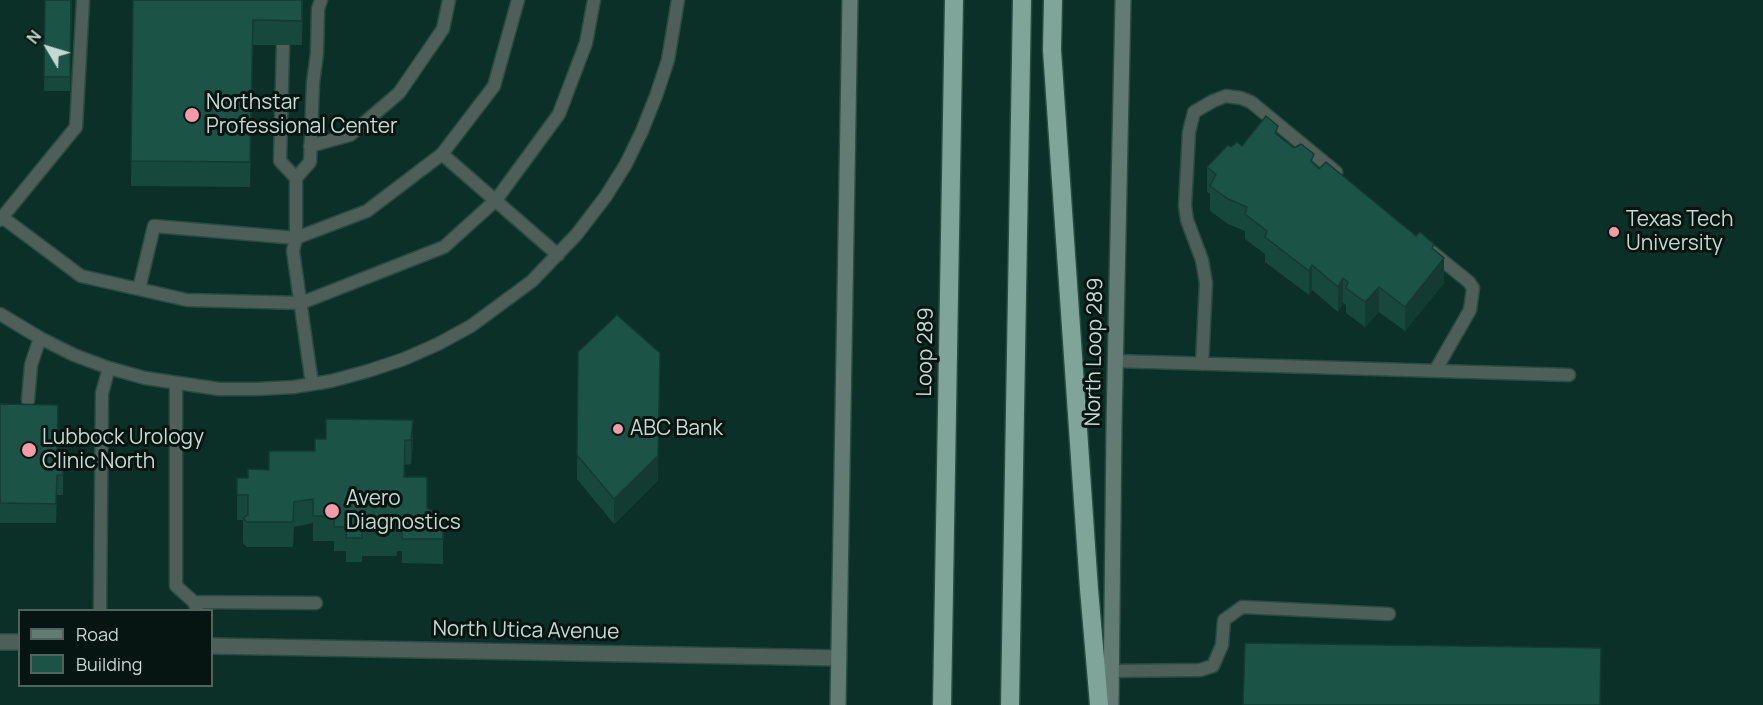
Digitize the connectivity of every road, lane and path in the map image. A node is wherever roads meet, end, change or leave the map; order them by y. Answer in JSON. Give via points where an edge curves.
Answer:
{"nodes":[{"id":1,"x":83,"y":0,"type":"edge"},
{"id":2,"x":321,"y":0,"type":"edge"},
{"id":3,"x":449,"y":0,"type":"edge"},
{"id":4,"x":518,"y":0,"type":"edge"},
{"id":5,"x":594,"y":0,"type":"edge"},
{"id":6,"x":678,"y":0,"type":"edge"},
{"id":7,"x":850,"y":0,"type":"edge"},
{"id":8,"x":954,"y":0,"type":"edge"},
{"id":9,"x":1022,"y":0,"type":"edge"},
{"id":10,"x":1053,"y":0,"type":"edge"},
{"id":11,"x":1123,"y":0,"type":"edge"},
{"id":12,"x":283,"y":45,"type":"edge"},
{"id":13,"x":310,"y":146,"type":"junction"},
{"id":14,"x":442,"y":154,"type":"junction"},
{"id":15,"x":1342,"y":177,"type":"edge"},
{"id":16,"x":296,"y":178,"type":"junction"},
{"id":17,"x":496,"y":200,"type":"junction"},
{"id":18,"x":1,"y":219,"type":"edge"},
{"id":19,"x":296,"y":238,"type":"junction"},
{"id":20,"x":1424,"y":245,"type":"edge"},
{"id":21,"x":558,"y":255,"type":"junction"},
{"id":22,"x":139,"y":289,"type":"junction"},
{"id":23,"x":301,"y":303,"type":"junction"},
{"id":24,"x":0,"y":314,"type":"edge"},
{"id":25,"x":40,"y":338,"type":"junction"},
{"id":26,"x":1116,"y":362,"type":"junction"},
{"id":27,"x":1202,"y":364,"type":"junction"},
{"id":28,"x":109,"y":368,"type":"junction"},
{"id":29,"x":1435,"y":371,"type":"junction"},
{"id":30,"x":1569,"y":375,"type":"dead end"},
{"id":31,"x":176,"y":384,"type":"junction"},
{"id":32,"x":312,"y":384,"type":"junction"},
{"id":33,"x":28,"y":400,"type":"dead end"},
{"id":34,"x":316,"y":603,"type":"dead end"},
{"id":35,"x":196,"y":606,"type":"edge"},
{"id":36,"x":100,"y":609,"type":"edge"},
{"id":37,"x":1389,"y":614,"type":"dead end"},
{"id":38,"x":0,"y":642,"type":"edge"},
{"id":39,"x":18,"y":642,"type":"edge"},
{"id":40,"x":213,"y":645,"type":"edge"},
{"id":41,"x":839,"y":658,"type":"junction"},
{"id":42,"x":1111,"y":671,"type":"junction"},
{"id":43,"x":838,"y":705,"type":"edge"},
{"id":44,"x":942,"y":705,"type":"edge"},
{"id":45,"x":1010,"y":705,"type":"edge"},
{"id":46,"x":1099,"y":705,"type":"edge"},
{"id":47,"x":1111,"y":705,"type":"edge"}],
"edges":[{"from":1,"to":18,"type":"lane","via":[[76,127]]},
{"from":2,"to":13,"type":"lane"},
{"from":3,"to":13,"type":"lane","via":[[443,29],[399,93],[350,135]]},
{"from":4,"to":14,"type":"lane","via":[[494,86]]},
{"from":5,"to":17,"type":"lane","via":[[586,43],[559,114]]},
{"from":6,"to":21,"type":"lane","via":[[668,60],[642,131],[606,196]]},
{"from":7,"to":41,"type":"main road"},
{"from":8,"to":44,"type":"highway","name":"Loop 289"},
{"from":9,"to":45,"type":"highway"},
{"from":10,"to":46,"type":"highway","via":[[1052,50]]},
{"from":11,"to":26,"type":"main road","name":"North Loop 289"},
{"from":12,"to":16,"type":"lane","via":[[280,161]]},
{"from":13,"to":16,"type":"lane","via":[[310,162]]},
{"from":14,"to":17,"type":"lane"},
{"from":14,"to":19,"type":"lane","via":[[367,211]]},
{"from":15,"to":27,"type":"lane","via":[[1251,102],[1226,96],[1194,112],[1188,132],[1185,206],[1206,283]]},
{"from":16,"to":19,"type":"lane"},
{"from":17,"to":21,"type":"lane"},
{"from":17,"to":23,"type":"lane","via":[[444,247]]},
{"from":18,"to":22,"type":"lane","via":[[81,276]]},
{"from":19,"to":22,"type":"lane","via":[[154,226]]},
{"from":19,"to":23,"type":"lane","via":[[293,251]]},
{"from":20,"to":29,"type":"lane","via":[[1473,288],[1470,310]]},
{"from":21,"to":32,"type":"lane","via":[[502,304],[438,344],[368,371]]},
{"from":22,"to":23,"type":"lane","via":[[187,300]]},
{"from":23,"to":32,"type":"lane"},
{"from":24,"to":25,"type":"lane"},
{"from":25,"to":28,"type":"lane"},
{"from":25,"to":33,"type":"lane","via":[[31,365]]},
{"from":26,"to":27,"type":"lane"},
{"from":26,"to":42,"type":"main road","name":"North Loop 289"},
{"from":27,"to":29,"type":"lane"},
{"from":28,"to":31,"type":"lane"},
{"from":28,"to":36,"type":"lane","via":[[102,393]]},
{"from":29,"to":30,"type":"lane"},
{"from":31,"to":32,"type":"lane","via":[[219,389]]},
{"from":31,"to":35,"type":"lane","via":[[176,586]]},
{"from":34,"to":35,"type":"lane"},
{"from":37,"to":42,"type":"lane","via":[[1242,607],[1224,620],[1222,645],[1213,666],[1200,670]]},
{"from":38,"to":39,"type":"street"},
{"from":40,"to":41,"type":"street","name":"North Utica Avenue"},
{"from":41,"to":43,"type":"main road"},
{"from":42,"to":47,"type":"main road","name":"North Loop 289"}]}
